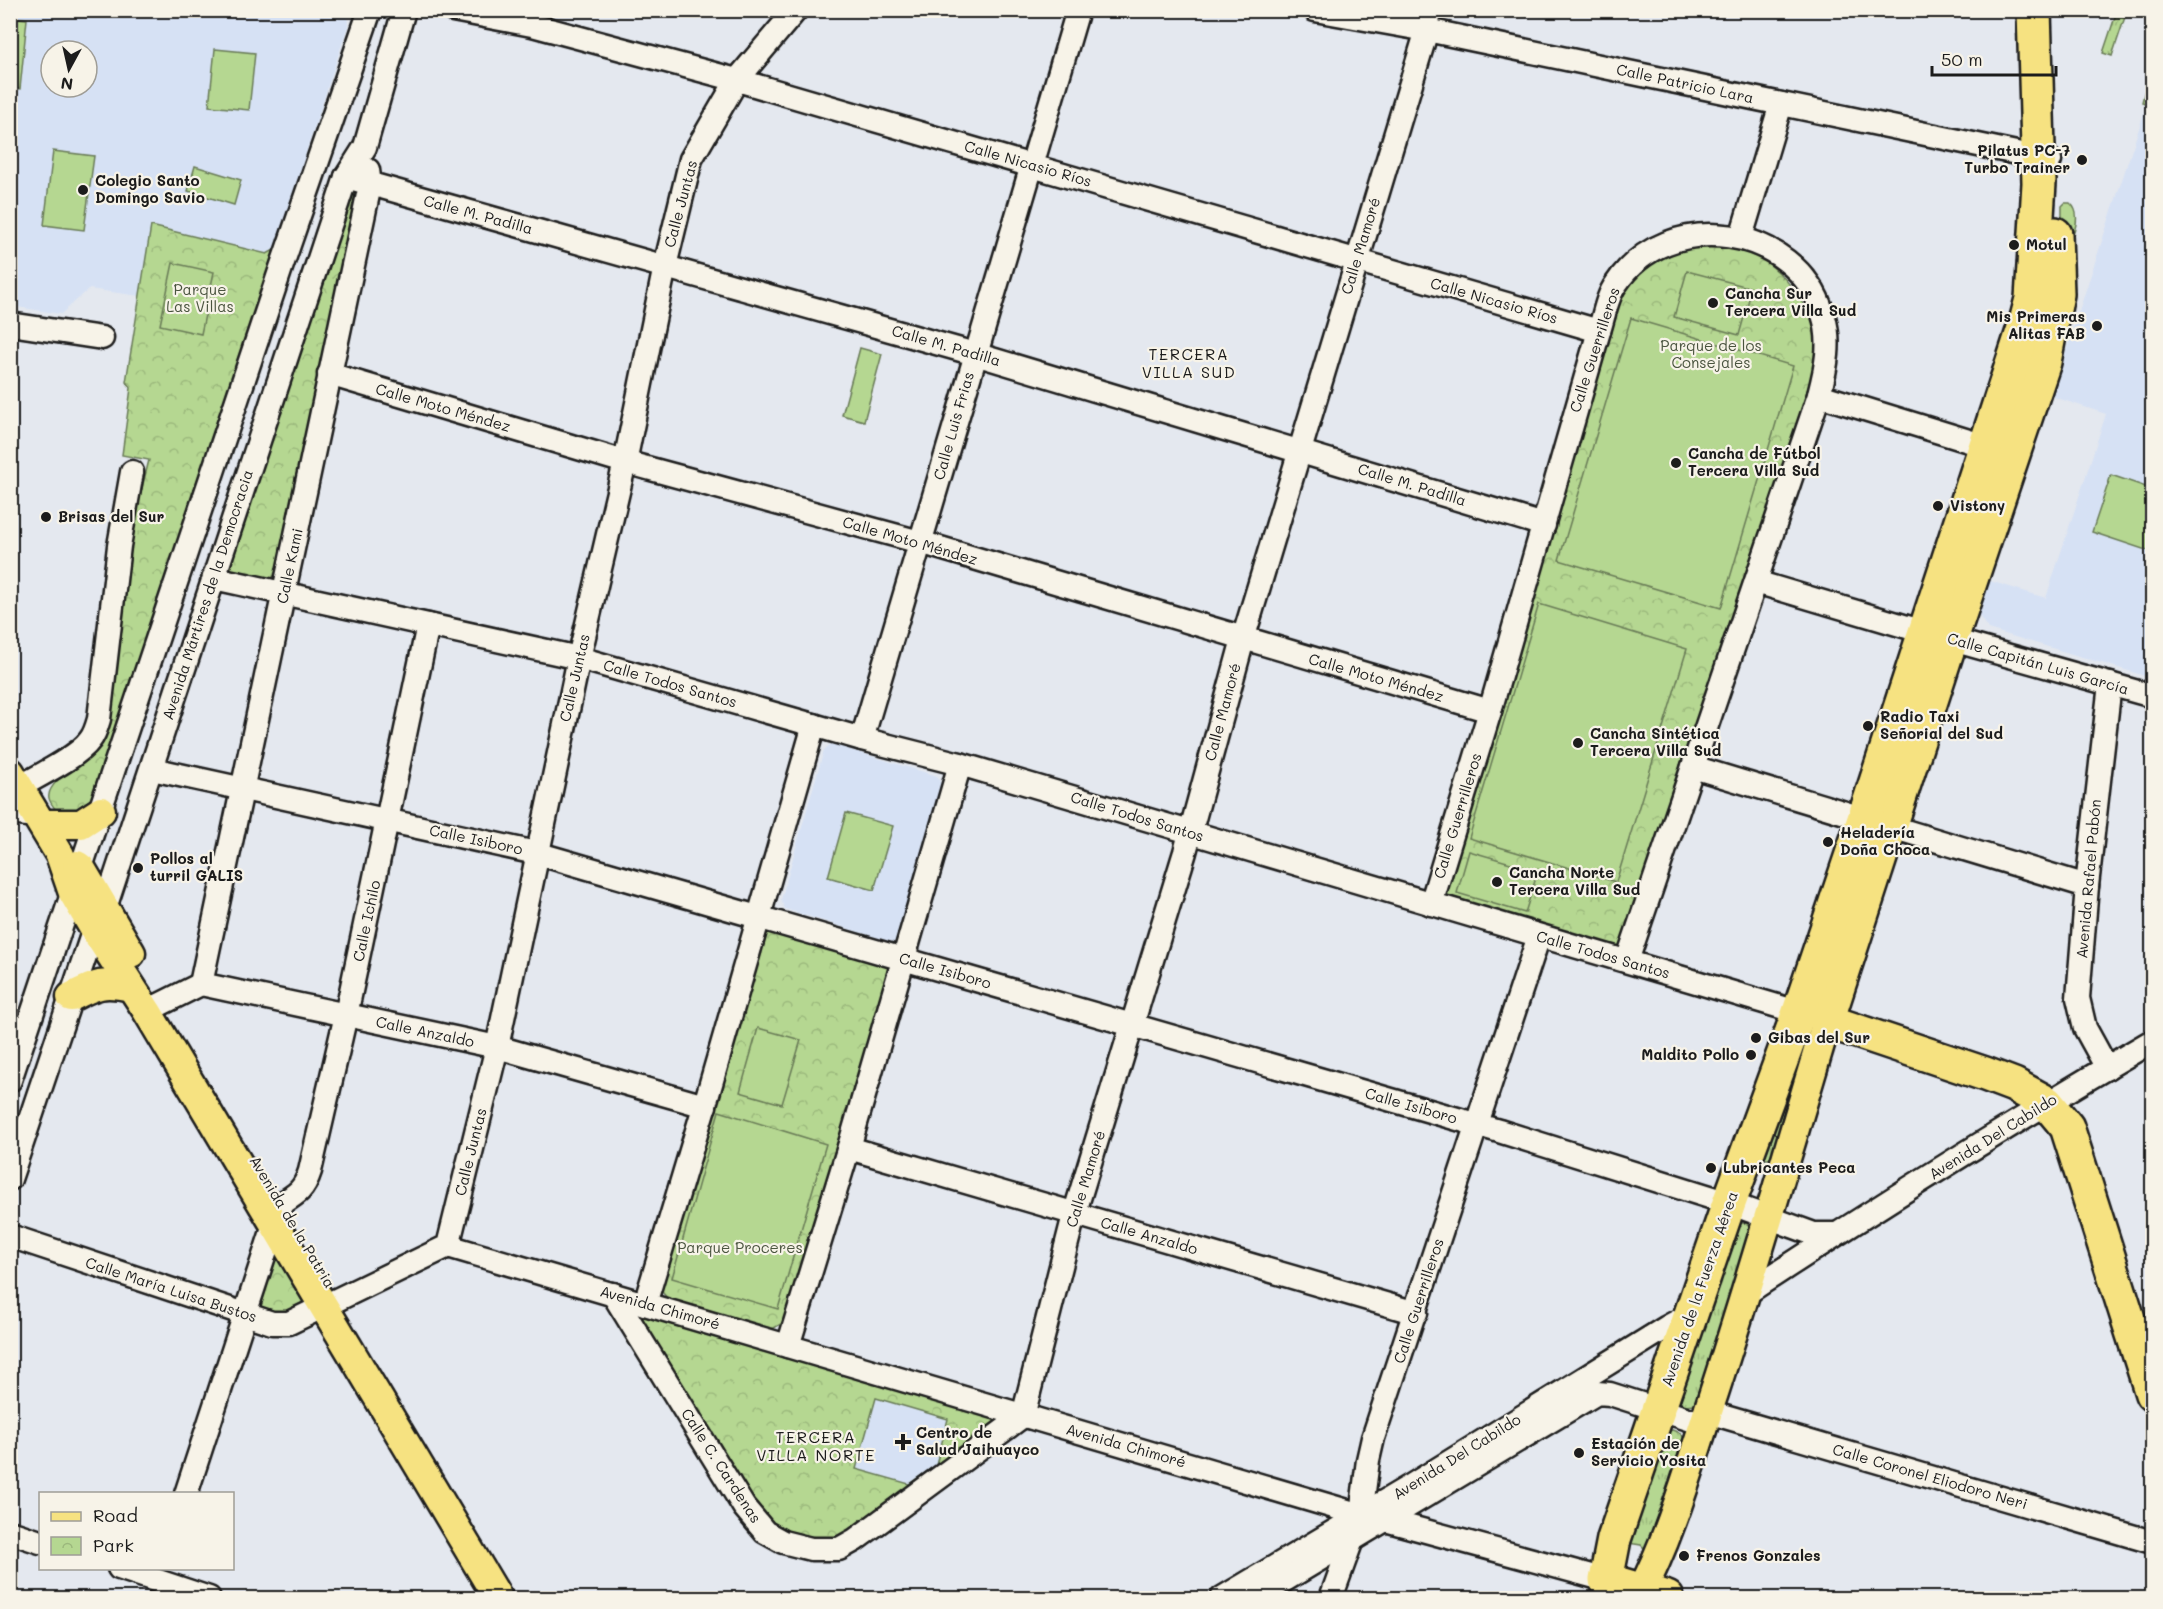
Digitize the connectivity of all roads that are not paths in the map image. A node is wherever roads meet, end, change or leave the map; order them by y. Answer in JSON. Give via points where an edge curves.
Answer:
{"nodes":[{"id":1,"x":370,"y":10,"type":"edge"},
{"id":2,"x":404,"y":10,"type":"edge"},
{"id":3,"x":453,"y":10,"type":"edge"},
{"id":4,"x":796,"y":10,"type":"edge"},
{"id":5,"x":1078,"y":10,"type":"edge"},
{"id":6,"x":1316,"y":10,"type":"edge"},
{"id":7,"x":2034,"y":10,"type":"edge"},
{"id":8,"x":2055,"y":10,"type":"edge"},
{"id":9,"x":533,"y":18,"type":"edge"},
{"id":10,"x":1429,"y":20,"type":"edge"},
{"id":11,"x":737,"y":80,"type":"junction"},
{"id":12,"x":1781,"y":104,"type":"junction"},
{"id":13,"x":364,"y":147,"type":"junction"},
{"id":14,"x":2046,"y":160,"type":"junction"},
{"id":15,"x":1032,"y":165,"type":"junction"},
{"id":16,"x":346,"y":177,"type":"junction"},
{"id":17,"x":370,"y":185,"type":"junction"},
{"id":18,"x":1741,"y":237,"type":"junction"},
{"id":19,"x":1357,"y":261,"type":"junction"},
{"id":20,"x":665,"y":266,"type":"junction"},
{"id":21,"x":10,"y":324,"type":"edge"},
{"id":22,"x":1599,"y":331,"type":"junction"},
{"id":23,"x":102,"y":338,"type":"dead end"},
{"id":24,"x":975,"y":354,"type":"junction"},
{"id":25,"x":329,"y":374,"type":"junction"},
{"id":26,"x":1819,"y":395,"type":"junction"},
{"id":27,"x":1999,"y":450,"type":"junction"},
{"id":28,"x":1299,"y":452,"type":"junction"},
{"id":29,"x":625,"y":462,"type":"junction"},
{"id":30,"x":132,"y":472,"type":"dead end"},
{"id":31,"x":1544,"y":525,"type":"junction"},
{"id":32,"x":920,"y":542,"type":"junction"},
{"id":33,"x":214,"y":578,"type":"junction"},
{"id":34,"x":1756,"y":582,"type":"junction"},
{"id":35,"x":285,"y":594,"type":"junction"},
{"id":36,"x":428,"y":625,"type":"junction"},
{"id":37,"x":1938,"y":636,"type":"junction"},
{"id":38,"x":1243,"y":639,"type":"junction"},
{"id":39,"x":579,"y":658,"type":"junction"},
{"id":40,"x":2110,"y":684,"type":"junction"},
{"id":41,"x":2152,"y":696,"type":"edge"},
{"id":42,"x":1490,"y":711,"type":"junction"},
{"id":43,"x":814,"y":725,"type":"junction"},
{"id":44,"x":862,"y":739,"type":"junction"},
{"id":45,"x":960,"y":764,"type":"junction"},
{"id":46,"x":1693,"y":767,"type":"junction"},
{"id":47,"x":152,"y":769,"type":"junction"},
{"id":48,"x":243,"y":789,"type":"junction"},
{"id":49,"x":24,"y":803,"type":"edge"},
{"id":50,"x":101,"y":811,"type":"junction"},
{"id":51,"x":388,"y":820,"type":"junction"},
{"id":52,"x":1878,"y":823,"type":"junction"},
{"id":53,"x":1190,"y":833,"type":"junction"},
{"id":54,"x":536,"y":853,"type":"junction"},
{"id":55,"x":72,"y":872,"type":"junction"},
{"id":56,"x":2086,"y":886,"type":"junction"},
{"id":57,"x":1431,"y":904,"type":"junction"},
{"id":58,"x":759,"y":917,"type":"junction"},
{"id":59,"x":99,"y":918,"type":"junction"},
{"id":60,"x":1539,"y":936,"type":"junction"},
{"id":61,"x":904,"y":958,"type":"junction"},
{"id":62,"x":1627,"y":961,"type":"junction"},
{"id":63,"x":201,"y":984,"type":"junction"},
{"id":64,"x":131,"y":987,"type":"junction"},
{"id":65,"x":71,"y":997,"type":"junction"},
{"id":66,"x":154,"y":1007,"type":"junction"},
{"id":67,"x":346,"y":1015,"type":"junction"},
{"id":68,"x":1813,"y":1017,"type":"junction"},
{"id":69,"x":1132,"y":1026,"type":"junction"},
{"id":70,"x":2152,"y":1041,"type":"edge"},
{"id":71,"x":497,"y":1047,"type":"junction"},
{"id":72,"x":2107,"y":1068,"type":"junction"},
{"id":73,"x":10,"y":1080,"type":"edge"},
{"id":74,"x":2047,"y":1103,"type":"junction"},
{"id":75,"x":705,"y":1106,"type":"junction"},
{"id":76,"x":1477,"y":1125,"type":"junction"},
{"id":77,"x":849,"y":1148,"type":"junction"},
{"id":78,"x":10,"y":1179,"type":"edge"},
{"id":79,"x":1729,"y":1203,"type":"junction"},
{"id":80,"x":278,"y":1215,"type":"junction"},
{"id":81,"x":1074,"y":1215,"type":"junction"},
{"id":82,"x":1769,"y":1216,"type":"junction"},
{"id":83,"x":1835,"y":1234,"type":"junction"},
{"id":84,"x":10,"y":1236,"type":"edge"},
{"id":85,"x":448,"y":1245,"type":"junction"},
{"id":86,"x":1747,"y":1293,"type":"junction"},
{"id":87,"x":613,"y":1294,"type":"junction"},
{"id":88,"x":330,"y":1302,"type":"junction"},
{"id":89,"x":645,"y":1304,"type":"junction"},
{"id":90,"x":1416,"y":1313,"type":"junction"},
{"id":91,"x":1691,"y":1314,"type":"junction"},
{"id":92,"x":245,"y":1315,"type":"junction"},
{"id":93,"x":2142,"y":1331,"type":"edge"},
{"id":94,"x":788,"y":1346,"type":"junction"},
{"id":95,"x":2152,"y":1394,"type":"edge"},
{"id":96,"x":1658,"y":1409,"type":"junction"},
{"id":97,"x":1023,"y":1416,"type":"junction"},
{"id":98,"x":1706,"y":1418,"type":"junction"},
{"id":99,"x":187,"y":1492,"type":"edge"},
{"id":100,"x":1361,"y":1515,"type":"junction"},
{"id":101,"x":1385,"y":1520,"type":"junction"},
{"id":102,"x":10,"y":1532,"type":"edge"},
{"id":103,"x":1351,"y":1541,"type":"junction"},
{"id":104,"x":39,"y":1542,"type":"edge"},
{"id":105,"x":2152,"y":1542,"type":"edge"},
{"id":106,"x":122,"y":1570,"type":"edge"},
{"id":107,"x":156,"y":1583,"type":"edge"},
{"id":108,"x":1604,"y":1589,"type":"edge"},
{"id":109,"x":1649,"y":1596,"type":"edge"},
{"id":110,"x":209,"y":1599,"type":"edge"},
{"id":111,"x":498,"y":1599,"type":"edge"},
{"id":112,"x":515,"y":1599,"type":"edge"},
{"id":113,"x":1222,"y":1599,"type":"edge"},
{"id":114,"x":1255,"y":1599,"type":"edge"},
{"id":115,"x":1331,"y":1599,"type":"edge"}],
"edges":[{"from":1,"to":50,"type":"street"},
{"from":2,"to":13,"type":"street","name":"Avenida Mártires de la Democracia"},
{"from":3,"to":9,"type":"street","name":"Calle Nicasio Ríos"},
{"from":4,"to":11,"type":"street","name":"Calle Juntas"},
{"from":5,"to":15,"type":"street","name":"Calle Luis Frias"},
{"from":6,"to":10,"type":"street","name":"Calle Patricio Lara"},
{"from":7,"to":14,"type":"highway","name":"Avenida de la Fuerza Aérea"},
{"from":8,"to":14,"type":"highway","name":"Avenida de la Fuerza Aérea"},
{"from":9,"to":11,"type":"street","name":"Calle Nicasio Ríos"},
{"from":10,"to":12,"type":"street","name":"Calle Patricio Lara"},
{"from":10,"to":19,"type":"street","name":"Calle Mamoré"},
{"from":11,"to":15,"type":"street","name":"Calle Nicasio Ríos"},
{"from":11,"to":20,"type":"street","name":"Calle Juntas","via":[[691,159]]},
{"from":12,"to":14,"type":"street","name":"Calle Patricio Lara"},
{"from":12,"to":18,"type":"street"},
{"from":13,"to":16,"type":"street","name":"Avenida Mártires de la Democracia"},
{"from":13,"to":17,"type":"street","name":"Calle Kami"},
{"from":14,"to":27,"type":"highway","name":"Avenida de la Fuerza Aérea","via":[[2057,294],[2044,362]]},
{"from":15,"to":19,"type":"street","name":"Calle Nicasio Ríos"},
{"from":15,"to":24,"type":"street","name":"Calle Luis Frias"},
{"from":16,"to":17,"type":"street","name":"Calle M. Padilla"},
{"from":16,"to":33,"type":"street","name":"Avenida Mártires de la Democracia"},
{"from":17,"to":20,"type":"street","name":"Calle M. Padilla"},
{"from":17,"to":25,"type":"street","name":"Calle Kami"},
{"from":18,"to":22,"type":"street","name":"Calle Guerrilleros","via":[[1697,236],[1662,243],[1635,261],[1614,285]]},
{"from":18,"to":26,"type":"street","name":"Calle Guerrilleros","via":[[1779,256],[1800,273],[1814,293],[1824,315],[1827,338],[1828,363]]},
{"from":19,"to":22,"type":"street","name":"Calle Nicasio Ríos"},
{"from":19,"to":28,"type":"street","name":"Calle Mamoré"},
{"from":20,"to":24,"type":"street","name":"Calle M. Padilla"},
{"from":20,"to":29,"type":"street","name":"Calle Juntas"},
{"from":21,"to":23,"type":"street"},
{"from":22,"to":31,"type":"street","name":"Calle Guerrilleros"},
{"from":24,"to":28,"type":"street","name":"Calle M. Padilla"},
{"from":24,"to":32,"type":"street","name":"Calle Luis Frias"},
{"from":25,"to":29,"type":"street","name":"Calle Moto Méndez"},
{"from":25,"to":35,"type":"street","name":"Calle Kami"},
{"from":26,"to":27,"type":"street"},
{"from":26,"to":34,"type":"street","name":"Calle Guerrilleros"},
{"from":27,"to":37,"type":"highway","name":"Avenida de la Fuerza Aérea"},
{"from":28,"to":31,"type":"street","name":"Calle M. Padilla"},
{"from":28,"to":38,"type":"street","name":"Calle Mamoré"},
{"from":29,"to":32,"type":"street","name":"Calle Moto Méndez"},
{"from":29,"to":39,"type":"street","name":"Calle Juntas"},
{"from":30,"to":49,"type":"street","via":[[119,546],[99,719],[89,741]]},
{"from":31,"to":42,"type":"street","name":"Calle Guerrilleros"},
{"from":32,"to":38,"type":"street","name":"Calle Moto Méndez"},
{"from":32,"to":44,"type":"street","name":"Calle Luis Frias"},
{"from":33,"to":35,"type":"street","name":"Calle Todos Santos"},
{"from":33,"to":47,"type":"street","name":"Avenida Mártires de la Democracia"},
{"from":34,"to":37,"type":"street","name":"Calle Capitán Luis García"},
{"from":34,"to":46,"type":"street","name":"Calle Guerrilleros"},
{"from":35,"to":36,"type":"street","name":"Calle Todos Santos"},
{"from":35,"to":48,"type":"street","name":"Calle Kami"},
{"from":36,"to":39,"type":"street","name":"Calle Todos Santos"},
{"from":36,"to":51,"type":"street","name":"Calle Ichilo"},
{"from":37,"to":40,"type":"street","name":"Calle Capitán Luis García"},
{"from":37,"to":52,"type":"highway","name":"Avenida de la Fuerza Aérea"},
{"from":38,"to":42,"type":"street","name":"Calle Moto Méndez"},
{"from":38,"to":53,"type":"street","name":"Calle Mamoré"},
{"from":39,"to":43,"type":"street","name":"Calle Todos Santos"},
{"from":39,"to":54,"type":"street","name":"Calle Juntas"},
{"from":40,"to":41,"type":"street","name":"Calle Capitán Luis García"},
{"from":40,"to":56,"type":"street","name":"Avenida Rafael Pabón"},
{"from":42,"to":57,"type":"street","name":"Calle Guerrilleros"},
{"from":43,"to":44,"type":"street","name":"Calle Todos Santos"},
{"from":43,"to":58,"type":"street"},
{"from":44,"to":45,"type":"street","name":"Calle Todos Santos"},
{"from":45,"to":53,"type":"street","name":"Calle Todos Santos"},
{"from":45,"to":61,"type":"street"},
{"from":46,"to":52,"type":"street"},
{"from":46,"to":62,"type":"street","name":"Calle Guerrilleros"},
{"from":47,"to":48,"type":"street","name":"Calle Isiboro"},
{"from":47,"to":59,"type":"street","name":"Avenida Mártires de la Democracia"},
{"from":48,"to":51,"type":"street","name":"Calle Isiboro"},
{"from":48,"to":63,"type":"street","name":"Calle Kami"},
{"from":49,"to":50,"type":"main road","via":[[73,826]]},
{"from":49,"to":55,"type":"main road","name":"Avenida de la Patria"},
{"from":50,"to":55,"type":"street"},
{"from":51,"to":54,"type":"street","name":"Calle Isiboro"},
{"from":51,"to":67,"type":"street","name":"Calle Ichilo"},
{"from":52,"to":56,"type":"street"},
{"from":52,"to":68,"type":"highway","name":"Avenida de la Fuerza Aérea"},
{"from":53,"to":57,"type":"street","name":"Calle Todos Santos"},
{"from":53,"to":69,"type":"street","name":"Calle Mamoré"},
{"from":54,"to":58,"type":"street","name":"Calle Isiboro"},
{"from":54,"to":71,"type":"street","name":"Calle Juntas"},
{"from":55,"to":59,"type":"main road","name":"Avenida de la Patria"},
{"from":55,"to":73,"type":"street"},
{"from":56,"to":72,"type":"street","name":"Avenida Rafael Pabón","via":[[2078,998],[2085,1028]]},
{"from":57,"to":60,"type":"street","name":"Calle Todos Santos"},
{"from":58,"to":61,"type":"street","name":"Calle Isiboro"},
{"from":58,"to":75,"type":"street"},
{"from":59,"to":64,"type":"main road","name":"Avenida de la Patria"},
{"from":59,"to":65,"type":"street","name":"Avenida Mártires de la Democracia"},
{"from":59,"to":66,"type":"main road","name":"Avenida de la Patria"},
{"from":60,"to":62,"type":"street","name":"Calle Todos Santos"},
{"from":60,"to":76,"type":"street","name":"Calle Guerrilleros"},
{"from":61,"to":69,"type":"street","name":"Calle Isiboro"},
{"from":61,"to":77,"type":"street"},
{"from":62,"to":68,"type":"street","name":"Calle Todos Santos"},
{"from":63,"to":66,"type":"street"},
{"from":63,"to":67,"type":"street","name":"Calle Anzaldo"},
{"from":64,"to":65,"type":"main road","via":[[114,983],[94,985]]},
{"from":64,"to":66,"type":"main road","name":"Avenida de la Patria"},
{"from":65,"to":78,"type":"street","name":"Avenida Mártires de la Democracia"},
{"from":66,"to":80,"type":"main road","name":"Avenida de la Patria"},
{"from":67,"to":71,"type":"street","name":"Calle Anzaldo"},
{"from":67,"to":80,"type":"street","name":"Calle Ichilo","via":[[306,1184]]},
{"from":68,"to":74,"type":"highway","name":"Calle Todos Santos","via":[[1985,1074]]},
{"from":68,"to":79,"type":"highway","name":"Avenida de la Fuerza Aérea"},
{"from":68,"to":82,"type":"main road","name":"Avenida de la Fuerza Aérea"},
{"from":69,"to":76,"type":"street","name":"Calle Isiboro"},
{"from":69,"to":81,"type":"street","name":"Calle Mamoré"},
{"from":70,"to":72,"type":"street","name":"Avenida Del Cabildo"},
{"from":71,"to":75,"type":"street","name":"Calle Anzaldo"},
{"from":71,"to":85,"type":"street","name":"Calle Juntas"},
{"from":72,"to":74,"type":"street","name":"Avenida Del Cabildo"},
{"from":74,"to":83,"type":"street","name":"Avenida Del Cabildo"},
{"from":74,"to":93,"type":"highway","via":[[2067,1127]]},
{"from":75,"to":89,"type":"street"},
{"from":76,"to":79,"type":"street","name":"Calle Isiboro"},
{"from":76,"to":90,"type":"street","name":"Calle Guerrilleros"},
{"from":77,"to":81,"type":"street","name":"Calle Anzaldo"},
{"from":77,"to":94,"type":"street"},
{"from":79,"to":82,"type":"street"},
{"from":79,"to":91,"type":"highway","name":"Avenida de la Fuerza Aérea"},
{"from":80,"to":88,"type":"main road","name":"Avenida de la Patria"},
{"from":80,"to":92,"type":"street"},
{"from":81,"to":90,"type":"street","name":"Calle Anzaldo"},
{"from":81,"to":97,"type":"street","name":"Calle Mamoré"},
{"from":82,"to":83,"type":"street","via":[[1814,1234]]},
{"from":82,"to":86,"type":"main road","name":"Avenida de la Fuerza Aérea"},
{"from":83,"to":86,"type":"street","name":"Avenida Del Cabildo"},
{"from":84,"to":92,"type":"street","name":"Calle María Luisa Bustos"},
{"from":85,"to":87,"type":"street","name":"Avenida Chimoré"},
{"from":85,"to":88,"type":"street"},
{"from":86,"to":98,"type":"main road","name":"Avenida de la Fuerza Aérea"},
{"from":87,"to":89,"type":"street","name":"Avenida Chimoré"},
{"from":87,"to":97,"type":"street","name":"Calle C. Cardenas","via":[[744,1507],[765,1532],[783,1542],[811,1549],[839,1549]]},
{"from":88,"to":92,"type":"street","name":"Calle María Luisa Bustos","via":[[289,1323],[272,1323]]},
{"from":88,"to":111,"type":"main road","name":"Avenida de la Patria"},
{"from":88,"to":112,"type":"main road","name":"Avenida de la Patria"},
{"from":89,"to":94,"type":"street","name":"Avenida Chimoré"},
{"from":90,"to":100,"type":"street","name":"Calle Guerrilleros","via":[[1373,1438]]},
{"from":91,"to":96,"type":"highway","name":"Avenida de la Fuerza Aérea"},
{"from":91,"to":100,"type":"street","name":"Avenida Del Cabildo"},
{"from":92,"to":99,"type":"street"},
{"from":93,"to":95,"type":"highway"},
{"from":94,"to":97,"type":"street","name":"Avenida Chimoré"},
{"from":96,"to":98,"type":"street","name":"Avenida Del Cabildo"},
{"from":96,"to":101,"type":"street","name":"Avenida Del Cabildo","via":[[1598,1393]]},
{"from":96,"to":108,"type":"highway","name":"Avenida de la Fuerza Aérea","via":[[1614,1539]]},
{"from":97,"to":100,"type":"street","name":"Avenida Chimoré"},
{"from":98,"to":105,"type":"street","name":"Calle Coronel Eliodoro Neri"},
{"from":98,"to":109,"type":"main road","name":"Avenida de la Fuerza Aérea"},
{"from":100,"to":101,"type":"street","name":"Avenida Chimoré"},
{"from":100,"to":103,"type":"street","name":"Calle Guerrilleros"},
{"from":100,"to":113,"type":"street","name":"Avenida Del Cabildo"},
{"from":101,"to":103,"type":"street","name":"Avenida Del Cabildo"},
{"from":101,"to":108,"type":"street","name":"Avenida Chimoré"},
{"from":102,"to":104,"type":"street"},
{"from":103,"to":114,"type":"street","name":"Avenida Del Cabildo"},
{"from":103,"to":115,"type":"street","name":"Calle Guerrilleros"},
{"from":106,"to":107,"type":"street"},
{"from":107,"to":110,"type":"street"},
{"from":108,"to":109,"type":"highway","name":"Avenida Chimoré"}]}
